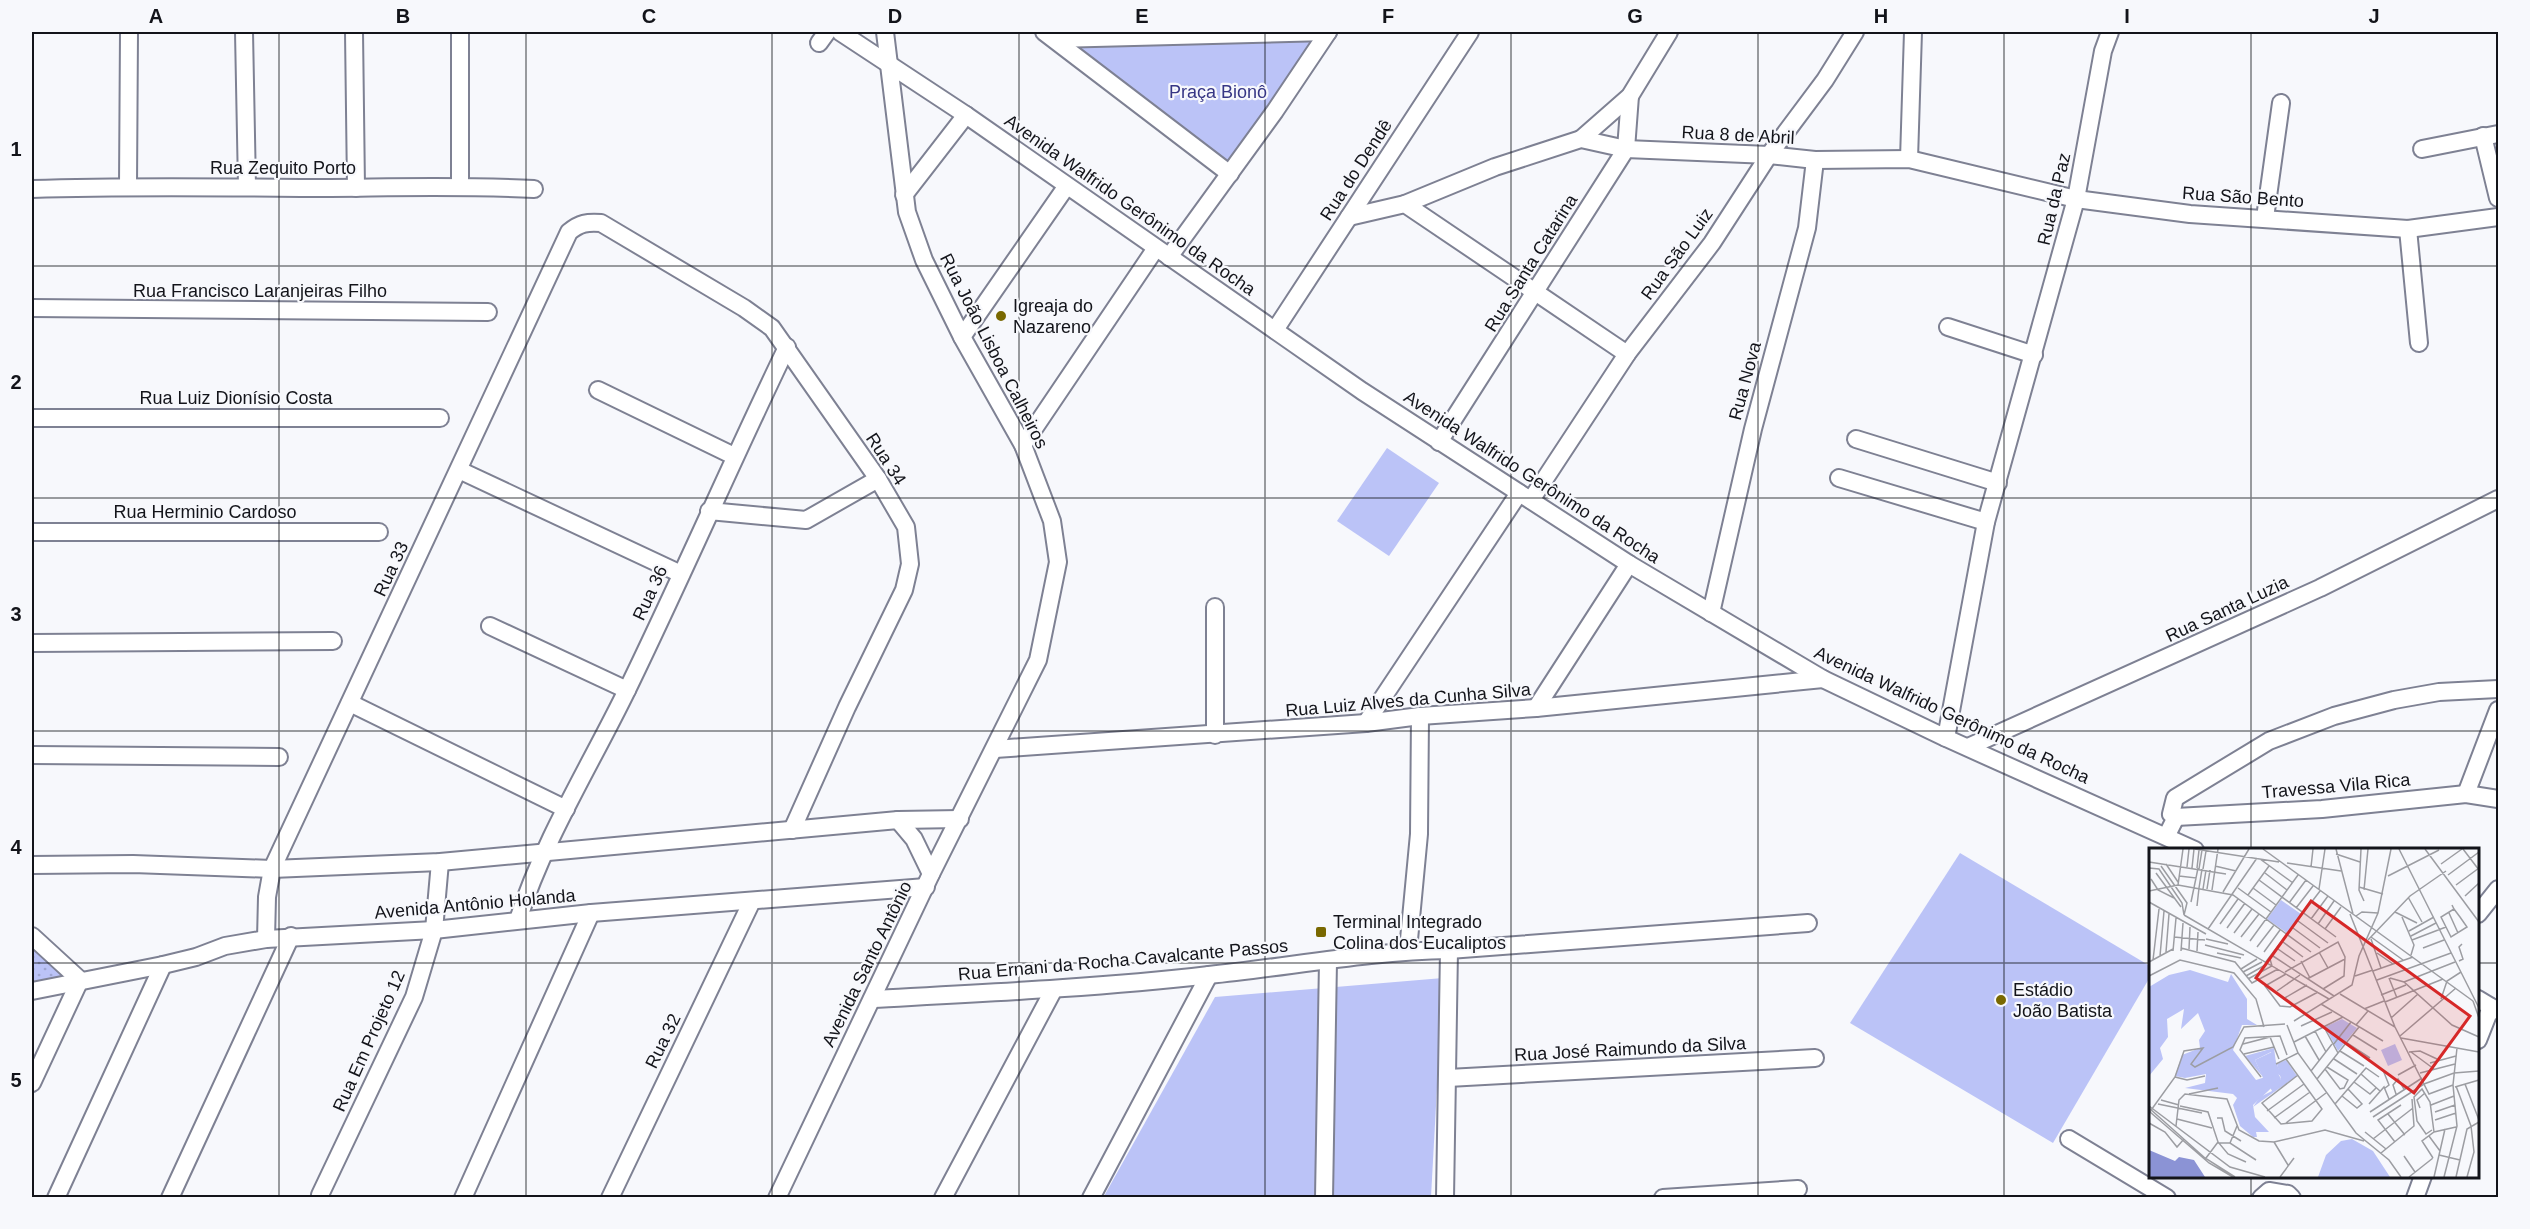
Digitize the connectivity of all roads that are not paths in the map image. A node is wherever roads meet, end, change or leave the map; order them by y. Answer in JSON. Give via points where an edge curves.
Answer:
{"nodes":[{"id":1,"x":129,"y":32,"type":"edge"},
{"id":2,"x":244,"y":32,"type":"edge"},
{"id":3,"x":354,"y":32,"type":"edge"},
{"id":4,"x":460,"y":32,"type":"edge"},
{"id":5,"x":867,"y":32,"type":"edge"},
{"id":6,"x":885,"y":32,"type":"edge"},
{"id":7,"x":1328,"y":32,"type":"edge"},
{"id":8,"x":1470,"y":32,"type":"edge"},
{"id":9,"x":1669,"y":32,"type":"edge"},
{"id":10,"x":1855,"y":32,"type":"edge"},
{"id":11,"x":1913,"y":32,"type":"edge"},
{"id":12,"x":2097,"y":32,"type":"edge"},
{"id":13,"x":2110,"y":32,"type":"edge"},
{"id":14,"x":842,"y":33,"type":"edge"},
{"id":15,"x":1050,"y":35,"type":"edge"},
{"id":16,"x":2103,"y":51,"type":"junction"},
{"id":17,"x":890,"y":65,"type":"junction"},
{"id":18,"x":922,"y":85,"type":"junction"},
{"id":19,"x":1630,"y":96,"type":"junction"},
{"id":20,"x":2281,"y":103,"type":"dead end"},
{"id":21,"x":894,"y":105,"type":"junction"},
{"id":22,"x":966,"y":115,"type":"junction"},
{"id":23,"x":2491,"y":135,"type":"edge"},
{"id":24,"x":1581,"y":139,"type":"junction"},
{"id":25,"x":1626,"y":148,"type":"junction"},
{"id":26,"x":2422,"y":149,"type":"dead end"},
{"id":27,"x":1769,"y":155,"type":"junction"},
{"id":28,"x":1909,"y":159,"type":"junction"},
{"id":29,"x":1815,"y":160,"type":"junction"},
{"id":30,"x":1230,"y":174,"type":"junction"},
{"id":31,"x":128,"y":185,"type":"junction"},
{"id":32,"x":460,"y":186,"type":"junction"},
{"id":33,"x":1066,"y":186,"type":"junction"},
{"id":34,"x":247,"y":188,"type":"junction"},
{"id":35,"x":356,"y":188,"type":"junction"},
{"id":36,"x":32,"y":189,"type":"edge"},
{"id":37,"x":534,"y":189,"type":"dead end"},
{"id":38,"x":904,"y":195,"type":"junction"},
{"id":39,"x":2499,"y":198,"type":"edge"},
{"id":40,"x":2076,"y":199,"type":"junction"},
{"id":41,"x":1405,"y":204,"type":"junction"},
{"id":42,"x":1349,"y":217,"type":"junction"},
{"id":43,"x":2499,"y":217,"type":"edge"},
{"id":44,"x":2265,"y":218,"type":"junction"},
{"id":45,"x":578,"y":224,"type":"joint"},
{"id":46,"x":2408,"y":229,"type":"junction"},
{"id":47,"x":1162,"y":253,"type":"junction"},
{"id":48,"x":1535,"y":294,"type":"junction"},
{"id":49,"x":32,"y":309,"type":"edge"},
{"id":50,"x":488,"y":312,"type":"dead end"},
{"id":51,"x":1948,"y":327,"type":"dead end"},
{"id":52,"x":1275,"y":330,"type":"junction"},
{"id":53,"x":962,"y":337,"type":"junction"},
{"id":54,"x":2419,"y":343,"type":"dead end"},
{"id":55,"x":787,"y":347,"type":"junction"},
{"id":56,"x":1627,"y":354,"type":"junction"},
{"id":57,"x":2034,"y":355,"type":"junction"},
{"id":58,"x":598,"y":390,"type":"dead end"},
{"id":59,"x":32,"y":418,"type":"edge"},
{"id":60,"x":440,"y":418,"type":"dead end"},
{"id":61,"x":1856,"y":439,"type":"dead end"},
{"id":62,"x":1440,"y":442,"type":"junction"},
{"id":63,"x":1023,"y":445,"type":"junction"},
{"id":64,"x":734,"y":456,"type":"junction"},
{"id":65,"x":459,"y":470,"type":"junction"},
{"id":66,"x":1839,"y":478,"type":"dead end"},
{"id":67,"x":878,"y":479,"type":"junction"},
{"id":68,"x":1998,"y":483,"type":"junction"},
{"id":69,"x":1525,"y":497,"type":"junction"},
{"id":70,"x":2499,"y":499,"type":"edge"},
{"id":71,"x":709,"y":511,"type":"junction"},
{"id":72,"x":1986,"y":522,"type":"junction"},
{"id":73,"x":32,"y":532,"type":"edge"},
{"id":74,"x":379,"y":532,"type":"dead end"},
{"id":75,"x":1629,"y":564,"type":"junction"},
{"id":76,"x":681,"y":574,"type":"junction"},
{"id":77,"x":1215,"y":607,"type":"dead end"},
{"id":78,"x":1711,"y":613,"type":"junction"},
{"id":79,"x":490,"y":626,"type":"dead end"},
{"id":80,"x":333,"y":641,"type":"dead end"},
{"id":81,"x":32,"y":643,"type":"edge"},
{"id":82,"x":1823,"y":679,"type":"junction"},
{"id":83,"x":2499,"y":689,"type":"edge"},
{"id":84,"x":627,"y":690,"type":"junction"},
{"id":85,"x":350,"y":703,"type":"junction"},
{"id":86,"x":1536,"y":708,"type":"junction"},
{"id":87,"x":2499,"y":710,"type":"edge"},
{"id":88,"x":1420,"y":716,"type":"junction"},
{"id":89,"x":1366,"y":723,"type":"junction"},
{"id":90,"x":1215,"y":735,"type":"junction"},
{"id":91,"x":1946,"y":738,"type":"junction"},
{"id":92,"x":1968,"y":747,"type":"junction"},
{"id":93,"x":996,"y":749,"type":"junction"},
{"id":94,"x":32,"y":755,"type":"edge"},
{"id":95,"x":279,"y":756,"type":"dead end"},
{"id":96,"x":2466,"y":794,"type":"junction"},
{"id":97,"x":2499,"y":799,"type":"edge"},
{"id":98,"x":566,"y":809,"type":"junction"},
{"id":99,"x":2176,"y":817,"type":"junction"},
{"id":100,"x":960,"y":819,"type":"junction"},
{"id":101,"x":898,"y":820,"type":"junction"},
{"id":102,"x":792,"y":830,"type":"junction"},
{"id":103,"x":2167,"y":835,"type":"junction"},
{"id":104,"x":2193,"y":848,"type":"edge"},
{"id":105,"x":545,"y":852,"type":"junction"},
{"id":106,"x":440,"y":862,"type":"junction"},
{"id":107,"x":32,"y":865,"type":"edge"},
{"id":108,"x":272,"y":869,"type":"junction"},
{"id":109,"x":929,"y":880,"type":"junction"},
{"id":110,"x":2499,"y":889,"type":"edge"},
{"id":111,"x":752,"y":901,"type":"junction"},
{"id":112,"x":2479,"y":913,"type":"edge"},
{"id":113,"x":591,"y":914,"type":"junction"},
{"id":114,"x":518,"y":920,"type":"junction"},
{"id":115,"x":1808,"y":923,"type":"dead end"},
{"id":116,"x":434,"y":930,"type":"junction"},
{"id":117,"x":32,"y":936,"type":"edge"},
{"id":118,"x":291,"y":936,"type":"junction"},
{"id":119,"x":266,"y":939,"type":"junction"},
{"id":120,"x":1449,"y":950,"type":"junction"},
{"id":121,"x":1408,"y":951,"type":"junction"},
{"id":122,"x":1328,"y":961,"type":"junction"},
{"id":123,"x":164,"y":965,"type":"junction"},
{"id":124,"x":1209,"y":975,"type":"junction"},
{"id":125,"x":80,"y":980,"type":"junction"},
{"id":126,"x":1054,"y":989,"type":"junction"},
{"id":127,"x":32,"y":991,"type":"edge"},
{"id":128,"x":872,"y":999,"type":"junction"},
{"id":129,"x":2489,"y":1006,"type":"edge"},
{"id":130,"x":2479,"y":1037,"type":"edge"},
{"id":131,"x":1815,"y":1058,"type":"dead end"},
{"id":132,"x":1448,"y":1078,"type":"junction"},
{"id":133,"x":32,"y":1083,"type":"edge"},
{"id":134,"x":2069,"y":1139,"type":"dead end"},
{"id":135,"x":2422,"y":1178,"type":"edge"},
{"id":136,"x":1798,"y":1189,"type":"dead end"},
{"id":137,"x":320,"y":1195,"type":"dead end"},
{"id":138,"x":2290,"y":1196,"type":"edge"},
{"id":139,"x":56,"y":1197,"type":"edge"},
{"id":140,"x":170,"y":1197,"type":"edge"},
{"id":141,"x":463,"y":1197,"type":"edge"},
{"id":142,"x":610,"y":1197,"type":"edge"},
{"id":143,"x":777,"y":1197,"type":"edge"},
{"id":144,"x":943,"y":1197,"type":"edge"},
{"id":145,"x":1091,"y":1197,"type":"edge"},
{"id":146,"x":1324,"y":1197,"type":"edge"},
{"id":147,"x":1445,"y":1197,"type":"edge"},
{"id":148,"x":1663,"y":1197,"type":"edge"},
{"id":149,"x":2167,"y":1197,"type":"edge"},
{"id":150,"x":2261,"y":1197,"type":"edge"},
{"id":151,"x":2415,"y":1197,"type":"edge"}],
"edges":[{"from":1,"to":31,"type":"street"},
{"from":2,"to":34,"type":"street"},
{"from":3,"to":35,"type":"street"},
{"from":4,"to":32,"type":"street"},
{"from":5,"to":14,"type":"street"},
{"from":6,"to":17,"type":"street","name":"Rua João Lisboa Calheiros"},
{"from":7,"to":15,"type":"street"},
{"from":7,"to":30,"type":"street"},
{"from":8,"to":42,"type":"street","name":"Rua do Dendê"},
{"from":9,"to":19,"type":"street","name":"Rua Santa Catarina"},
{"from":10,"to":27,"type":"street","name":"Rua São Luiz"},
{"from":11,"to":28,"type":"street"},
{"from":12,"to":16,"type":"street","name":"Rua da Paz"},
{"from":13,"to":16,"type":"street","name":"Rua da Paz"},
{"from":14,"to":17,"type":"street","name":"Avenida Walfrido Gerônimo da Rocha"},
{"from":15,"to":30,"type":"street"},
{"from":16,"to":40,"type":"street","name":"Rua da Paz"},
{"from":17,"to":18,"type":"street","name":"Avenida Walfrido Gerônimo da Rocha"},
{"from":17,"to":21,"type":"street","name":"Rua João Lisboa Calheiros"},
{"from":18,"to":21,"type":"street"},
{"from":18,"to":22,"type":"street","name":"Avenida Walfrido Gerônimo da Rocha"},
{"from":19,"to":24,"type":"street","name":"Rua Santa Catarina"},
{"from":19,"to":25,"type":"street","name":"Rua Santa Catarina"},
{"from":20,"to":44,"type":"street"},
{"from":21,"to":38,"type":"street","name":"Rua João Lisboa Calheiros"},
{"from":22,"to":33,"type":"street","name":"Avenida Walfrido Gerônimo da Rocha"},
{"from":22,"to":38,"type":"street"},
{"from":23,"to":26,"type":"street"},
{"from":23,"to":39,"type":"street"},
{"from":24,"to":25,"type":"street","name":"Rua 8 de Abril"},
{"from":24,"to":41,"type":"street","name":"Rua 8 de Abril","via":[[1496,167]]},
{"from":25,"to":27,"type":"street","name":"Rua 8 de Abril"},
{"from":25,"to":48,"type":"street","name":"Rua Santa Catarina"},
{"from":27,"to":29,"type":"street","name":"Rua 8 de Abril"},
{"from":27,"to":56,"type":"street","name":"Rua São Luiz","via":[[1712,243]]},
{"from":28,"to":29,"type":"street","name":"Rua 8 de Abril"},
{"from":28,"to":40,"type":"street","name":"Rua 8 de Abril"},
{"from":29,"to":78,"type":"street","name":"Rua Nova","via":[[1806,228],[1753,429]]},
{"from":30,"to":47,"type":"street"},
{"from":31,"to":34,"type":"street","name":"Rua Zequito Porto"},
{"from":31,"to":36,"type":"street","name":"Rua Zequito Porto"},
{"from":32,"to":35,"type":"street","name":"Rua Zequito Porto"},
{"from":32,"to":37,"type":"street","name":"Rua Zequito Porto"},
{"from":33,"to":47,"type":"street","name":"Avenida Walfrido Gerônimo da Rocha"},
{"from":33,"to":53,"type":"street"},
{"from":34,"to":35,"type":"street","name":"Rua Zequito Porto"},
{"from":38,"to":53,"type":"street","name":"Rua João Lisboa Calheiros","via":[[924,260]]},
{"from":40,"to":44,"type":"street","name":"Rua São Bento","via":[[2190,214]]},
{"from":40,"to":57,"type":"street","name":"Rua da Paz"},
{"from":41,"to":42,"type":"street","name":"Rua 8 de Abril"},
{"from":41,"to":48,"type":"street"},
{"from":42,"to":52,"type":"street","name":"Rua do Dendê"},
{"from":43,"to":46,"type":"street","name":"Rua São Bento"},
{"from":44,"to":46,"type":"street","name":"Rua São Bento"},
{"from":45,"to":55,"type":"street","name":"Rua 34","via":[[602,224],[744,308],[772,328]]},
{"from":45,"to":65,"type":"street","name":"Rua 33","via":[[569,232]]},
{"from":46,"to":54,"type":"street"},
{"from":47,"to":52,"type":"street","name":"Avenida Walfrido Gerônimo da Rocha"},
{"from":47,"to":63,"type":"street"},
{"from":48,"to":56,"type":"street"},
{"from":48,"to":62,"type":"street","name":"Rua Santa Catarina"},
{"from":49,"to":50,"type":"street","name":"Rua Francisco Laranjeiras Filho"},
{"from":51,"to":57,"type":"street"},
{"from":52,"to":62,"type":"street","name":"Avenida Walfrido Gerônimo da Rocha"},
{"from":53,"to":63,"type":"street","name":"Rua João Lisboa Calheiros"},
{"from":55,"to":64,"type":"street","name":"Rua 36"},
{"from":55,"to":67,"type":"street","name":"Rua 34"},
{"from":56,"to":69,"type":"street","name":"Rua São Luiz"},
{"from":57,"to":68,"type":"street","name":"Rua da Paz"},
{"from":58,"to":64,"type":"street"},
{"from":59,"to":60,"type":"street","name":"Rua Luiz Dionísio Costa"},
{"from":61,"to":68,"type":"street"},
{"from":62,"to":69,"type":"street","name":"Avenida Walfrido Gerônimo da Rocha"},
{"from":63,"to":93,"type":"street","name":"Rua João Lisboa Calheiros","via":[[1052,521],[1058,562],[1038,660]]},
{"from":64,"to":71,"type":"street","name":"Rua 36"},
{"from":65,"to":76,"type":"street"},
{"from":65,"to":85,"type":"street","name":"Rua 33"},
{"from":66,"to":72,"type":"street"},
{"from":67,"to":71,"type":"street","via":[[806,520]]},
{"from":67,"to":102,"type":"street","name":"Rua 34","via":[[906,527],[910,564],[904,590]]},
{"from":68,"to":72,"type":"street","name":"Rua da Paz"},
{"from":69,"to":75,"type":"street","name":"Avenida Walfrido Gerônimo da Rocha"},
{"from":69,"to":89,"type":"street","name":"Rua São Luiz"},
{"from":70,"to":92,"type":"street","name":"Rua Santa Luzia","via":[[2320,588]]},
{"from":71,"to":76,"type":"street","name":"Rua 36"},
{"from":72,"to":91,"type":"street","name":"Rua da Paz"},
{"from":73,"to":74,"type":"street","name":"Rua Herminio Cardoso"},
{"from":75,"to":78,"type":"street","name":"Avenida Walfrido Gerônimo da Rocha"},
{"from":75,"to":86,"type":"street"},
{"from":76,"to":84,"type":"street","name":"Rua 36"},
{"from":77,"to":90,"type":"street"},
{"from":78,"to":82,"type":"street","name":"Avenida Walfrido Gerônimo da Rocha"},
{"from":79,"to":84,"type":"street"},
{"from":80,"to":81,"type":"street"},
{"from":82,"to":86,"type":"street","name":"Rua Luiz Alves da Cunha Silva"},
{"from":82,"to":91,"type":"street","name":"Avenida Walfrido Gerônimo da Rocha"},
{"from":83,"to":99,"type":"street","via":[[2439,692],[2394,700],[2334,716],[2269,741],[2181,793],[2170,809]]},
{"from":84,"to":98,"type":"street","name":"Rua 36"},
{"from":85,"to":98,"type":"street"},
{"from":85,"to":108,"type":"street","name":"Rua 33"},
{"from":86,"to":88,"type":"street","name":"Rua Luiz Alves da Cunha Silva"},
{"from":87,"to":96,"type":"street"},
{"from":88,"to":89,"type":"street","name":"Rua Luiz Alves da Cunha Silva"},
{"from":88,"to":121,"type":"street","via":[[1419,834]]},
{"from":89,"to":90,"type":"street","name":"Rua Luiz Alves da Cunha Silva"},
{"from":90,"to":93,"type":"street","name":"Rua Luiz Alves da Cunha Silva"},
{"from":91,"to":92,"type":"street","name":"Avenida Walfrido Gerônimo da Rocha"},
{"from":92,"to":103,"type":"street","name":"Avenida Walfrido Gerônimo da Rocha"},
{"from":93,"to":100,"type":"street","name":"Avenida Santo Antônio"},
{"from":94,"to":95,"type":"street"},
{"from":96,"to":97,"type":"street","name":"Travessa Vila Rica"},
{"from":96,"to":99,"type":"street","name":"Travessa Vila Rica","via":[[2322,809]]},
{"from":98,"to":105,"type":"street","name":"Rua 36"},
{"from":99,"to":103,"type":"street"},
{"from":100,"to":101,"type":"street"},
{"from":100,"to":109,"type":"street","name":"Avenida Santo Antônio"},
{"from":101,"to":102,"type":"street"},
{"from":101,"to":109,"type":"street","via":[[915,839]]},
{"from":102,"to":105,"type":"street"},
{"from":103,"to":104,"type":"street","name":"Avenida Walfrido Gerônimo da Rocha"},
{"from":105,"to":106,"type":"street"},
{"from":105,"to":114,"type":"street","name":"Rua 36"},
{"from":106,"to":108,"type":"street"},
{"from":106,"to":116,"type":"street","name":"Rua Em Projeto 12"},
{"from":107,"to":108,"type":"street"},
{"from":108,"to":119,"type":"street","name":"Rua 33"},
{"from":109,"to":111,"type":"street","name":"Avenida Antônio Holanda"},
{"from":109,"to":128,"type":"street","name":"Avenida Santo Antônio"},
{"from":110,"to":112,"type":"street"},
{"from":111,"to":113,"type":"street","name":"Avenida Antônio Holanda"},
{"from":111,"to":142,"type":"street","name":"Rua 32"},
{"from":113,"to":114,"type":"street","name":"Avenida Antônio Holanda"},
{"from":113,"to":141,"type":"street"},
{"from":114,"to":116,"type":"street","name":"Avenida Antônio Holanda"},
{"from":115,"to":120,"type":"street","name":"Rua Ernani da Rocha Cavalcante Passos"},
{"from":116,"to":118,"type":"street","name":"Avenida Antônio Holanda"},
{"from":116,"to":137,"type":"street","name":"Rua Em Projeto 12","via":[[414,997]]},
{"from":117,"to":125,"type":"street"},
{"from":118,"to":119,"type":"street","name":"Avenida Antônio Holanda"},
{"from":118,"to":140,"type":"street"},
{"from":119,"to":123,"type":"street","name":"Avenida Antônio Holanda","via":[[225,946]]},
{"from":120,"to":121,"type":"street","name":"Rua Ernani da Rocha Cavalcante Passos"},
{"from":120,"to":132,"type":"street"},
{"from":121,"to":122,"type":"street","name":"Rua Ernani da Rocha Cavalcante Passos"},
{"from":122,"to":124,"type":"street","name":"Rua Ernani da Rocha Cavalcante Passos"},
{"from":122,"to":146,"type":"street"},
{"from":123,"to":125,"type":"street","name":"Avenida Antônio Holanda"},
{"from":123,"to":139,"type":"street"},
{"from":124,"to":126,"type":"street","name":"Rua Ernani da Rocha Cavalcante Passos"},
{"from":124,"to":145,"type":"street"},
{"from":125,"to":127,"type":"street","name":"Avenida Antônio Holanda"},
{"from":125,"to":133,"type":"street"},
{"from":126,"to":128,"type":"street","name":"Rua Ernani da Rocha Cavalcante Passos"},
{"from":126,"to":144,"type":"street"},
{"from":128,"to":143,"type":"street","name":"Avenida Santo Antônio"},
{"from":129,"to":130,"type":"street"},
{"from":131,"to":132,"type":"street","name":"Rua José Raimundo da Silva"},
{"from":132,"to":147,"type":"street"},
{"from":134,"to":149,"type":"street"},
{"from":135,"to":151,"type":"street"},
{"from":136,"to":148,"type":"street"},
{"from":138,"to":150,"type":"street","via":[[2269,1191]]}]}
